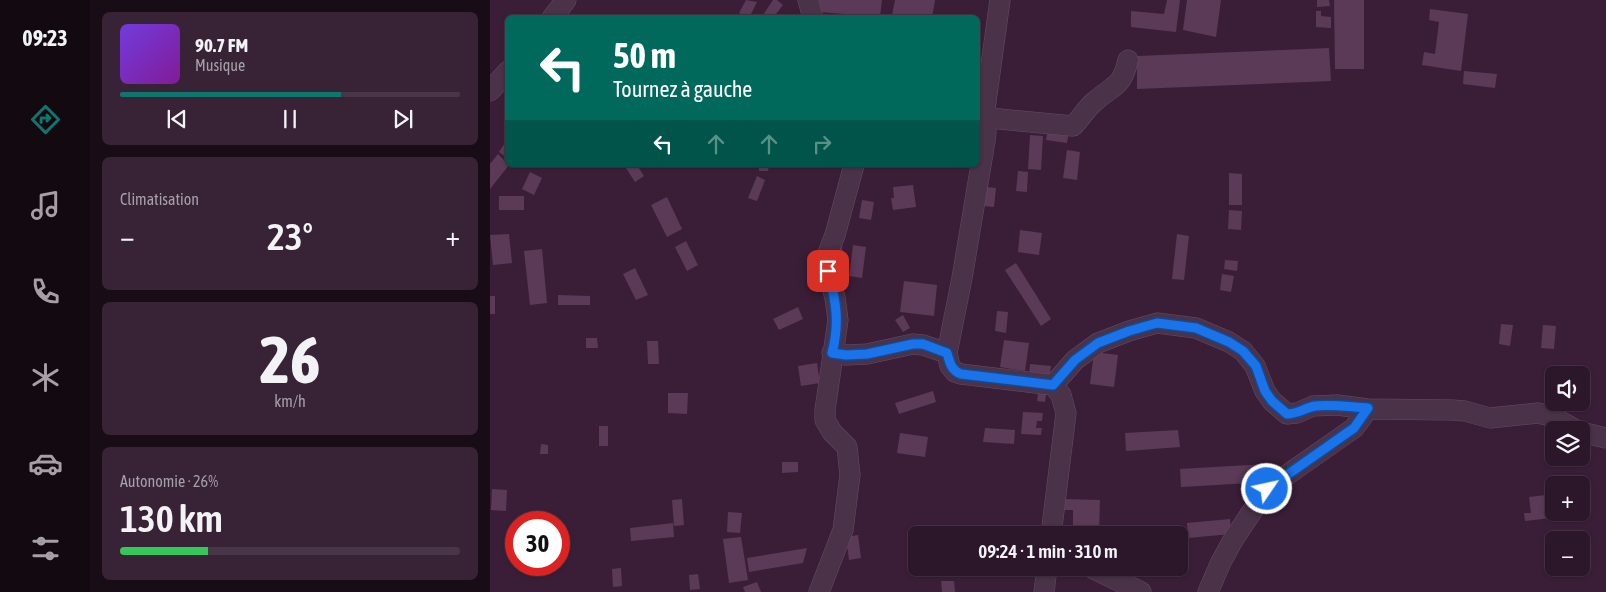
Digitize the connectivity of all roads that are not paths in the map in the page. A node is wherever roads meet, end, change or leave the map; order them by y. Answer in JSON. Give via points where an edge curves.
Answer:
{"nodes":[{"id":1,"x":566,"y":0,"type":"edge"},
{"id":2,"x":808,"y":0,"type":"edge"},
{"id":3,"x":1000,"y":0,"type":"edge"},
{"id":4,"x":554,"y":15,"type":"edge"},
{"id":5,"x":812,"y":15,"type":"edge"},
{"id":6,"x":1128,"y":60,"type":"dead end"},
{"id":7,"x":505,"y":74,"type":"edge"},
{"id":8,"x":490,"y":91,"type":"edge"},
{"id":9,"x":981,"y":115,"type":"edge"},
{"id":10,"x":853,"y":167,"type":"edge"},
{"id":11,"x":832,"y":353,"type":"junction"},
{"id":12,"x":947,"y":353,"type":"junction"},
{"id":13,"x":1053,"y":385,"type":"junction"},
{"id":14,"x":1368,"y":408,"type":"junction"},
{"id":15,"x":1560,"y":421,"type":"edge"},
{"id":16,"x":1590,"y":434,"type":"edge"},
{"id":17,"x":1606,"y":438,"type":"edge"},
{"id":18,"x":1052,"y":526,"type":"edge"},
{"id":19,"x":1046,"y":576,"type":"edge"},
{"id":20,"x":1108,"y":576,"type":"edge"},
{"id":21,"x":819,"y":592,"type":"edge"},
{"id":22,"x":1044,"y":592,"type":"edge"},
{"id":23,"x":1141,"y":592,"type":"edge"},
{"id":24,"x":1208,"y":592,"type":"edge"}],
"edges":[{"from":1,"to":4,"type":"street"},
{"from":2,"to":5,"type":"street"},
{"from":3,"to":9,"type":"street"},
{"from":6,"to":9,"type":"street","via":[[1121,81],[1092,104],[1073,126]]},
{"from":7,"to":8,"type":"street"},
{"from":9,"to":12,"type":"street","via":[[985,141]]},
{"from":10,"to":11,"type":"street","via":[[828,253],[828,271],[838,320]]},
{"from":11,"to":12,"type":"street","via":[[867,354],[923,344]]},
{"from":11,"to":21,"type":"street","via":[[825,420],[847,447],[850,475],[843,530]]},
{"from":12,"to":13,"type":"street","via":[[950,366],[961,374]]},
{"from":13,"to":14,"type":"street","via":[[1075,360],[1098,343],[1157,323],[1196,328],[1243,351],[1256,366],[1265,391],[1287,414],[1313,406]]},
{"from":13,"to":18,"type":"street","via":[[1061,395],[1066,413]]},
{"from":14,"to":15,"type":"street","via":[[1465,411],[1490,418],[1538,413]]},
{"from":14,"to":24,"type":"street","via":[[1354,428],[1267,489],[1229,547]]},
{"from":16,"to":17,"type":"street"},
{"from":19,"to":22,"type":"street"},
{"from":20,"to":23,"type":"street"}]}
